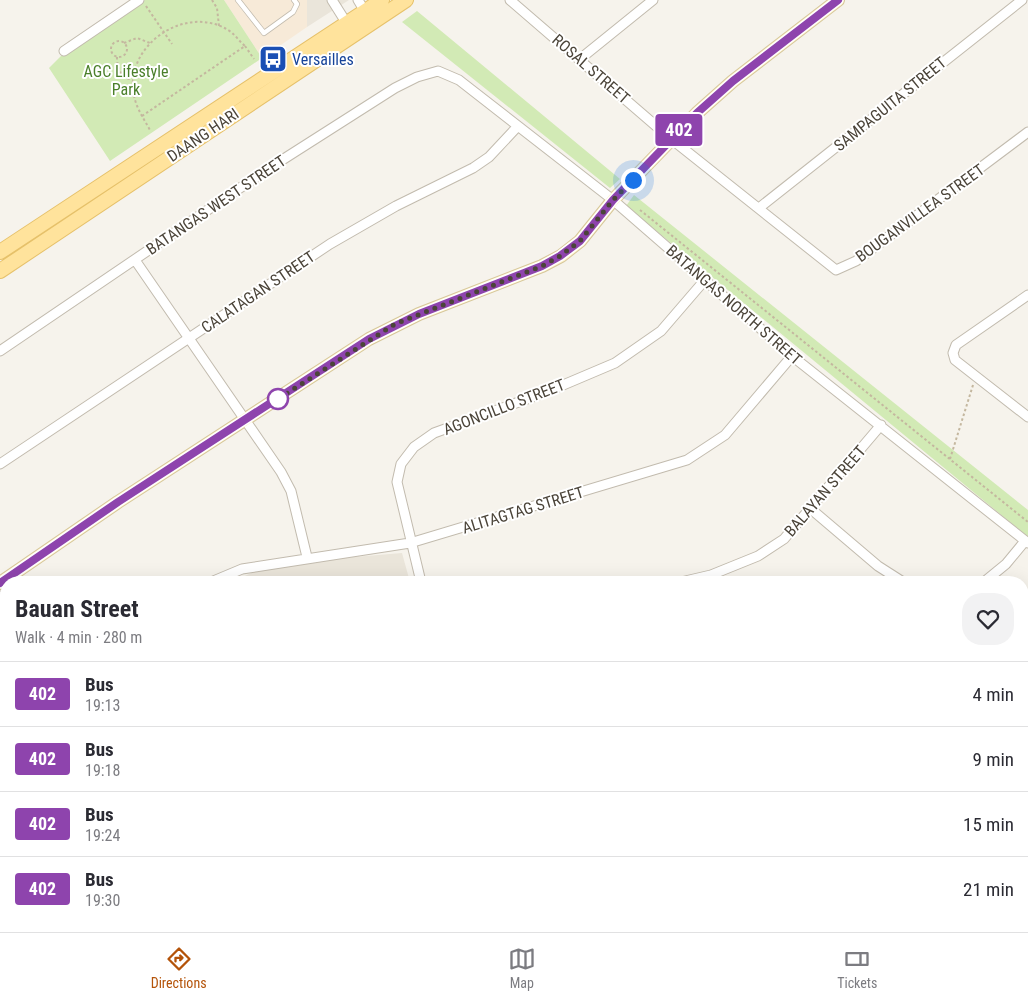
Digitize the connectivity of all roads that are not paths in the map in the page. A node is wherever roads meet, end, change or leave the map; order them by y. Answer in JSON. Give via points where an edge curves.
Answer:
{"nodes":[{"id":1,"x":140,"y":0,"type":"edge"},
{"id":2,"x":238,"y":0,"type":"edge"},
{"id":3,"x":294,"y":0,"type":"edge"},
{"id":4,"x":332,"y":0,"type":"edge"},
{"id":5,"x":382,"y":0,"type":"edge"},
{"id":6,"x":406,"y":0,"type":"edge"},
{"id":7,"x":510,"y":0,"type":"edge"},
{"id":8,"x":653,"y":0,"type":"edge"},
{"id":9,"x":838,"y":0,"type":"edge"},
{"id":10,"x":1022,"y":0,"type":"edge"},
{"id":11,"x":365,"y":11,"type":"edge"},
{"id":12,"x":350,"y":29,"type":"junction"},
{"id":13,"x":64,"y":51,"type":"dead end"},
{"id":14,"x":580,"y":58,"type":"junction"},
{"id":15,"x":438,"y":72,"type":"joint"},
{"id":16,"x":518,"y":126,"type":"junction"},
{"id":17,"x":1028,"y":132,"type":"edge"},
{"id":18,"x":670,"y":138,"type":"junction"},
{"id":19,"x":613,"y":200,"type":"junction"},
{"id":20,"x":759,"y":208,"type":"junction"},
{"id":21,"x":0,"y":252,"type":"edge"},
{"id":22,"x":135,"y":260,"type":"junction"},
{"id":23,"x":0,"y":271,"type":"edge"},
{"id":24,"x":704,"y":281,"type":"junction"},
{"id":25,"x":1028,"y":294,"type":"edge"},
{"id":26,"x":189,"y":339,"type":"junction"},
{"id":27,"x":0,"y":350,"type":"edge"},
{"id":28,"x":792,"y":356,"type":"junction"},
{"id":29,"x":1028,"y":417,"type":"edge"},
{"id":30,"x":244,"y":421,"type":"junction"},
{"id":31,"x":881,"y":425,"type":"junction"},
{"id":32,"x":0,"y":464,"type":"edge"},
{"id":33,"x":811,"y":509,"type":"junction"},
{"id":34,"x":1026,"y":542,"type":"edge"},
{"id":35,"x":410,"y":543,"type":"junction"},
{"id":36,"x":306,"y":557,"type":"junction"},
{"id":37,"x":10,"y":576,"type":"edge"},
{"id":38,"x":225,"y":576,"type":"edge"},
{"id":39,"x":419,"y":576,"type":"edge"},
{"id":40,"x":707,"y":576,"type":"edge"},
{"id":41,"x":894,"y":576,"type":"edge"},
{"id":42,"x":991,"y":576,"type":"edge"}],
"edges":[{"from":1,"to":13,"type":"street"},
{"from":2,"to":3,"type":"lane","via":[[264,33],[296,8]]},
{"from":4,"to":12,"type":"street"},
{"from":5,"to":11,"type":"main road","name":"DAANG HARI"},
{"from":6,"to":11,"type":"main road","name":"DAANG HARI"},
{"from":7,"to":14,"type":"street","name":"ROSAL STREET"},
{"from":8,"to":14,"type":"street"},
{"from":9,"to":18,"type":"street","via":[[733,81]]},
{"from":10,"to":20,"type":"street","name":"SAMPAGUITA STREET"},
{"from":11,"to":12,"type":"main road","name":"DAANG HARI"},
{"from":12,"to":21,"type":"main road","name":"DAANG HARI"},
{"from":12,"to":23,"type":"main road","name":"DAANG HARI"},
{"from":14,"to":18,"type":"street","name":"ROSAL STREET"},
{"from":15,"to":16,"type":"street","name":"BATANGAS NORTH STREET","via":[[459,80]]},
{"from":15,"to":22,"type":"street","name":"BATANGAS WEST STREET","via":[[417,77],[395,88],[268,169]]},
{"from":16,"to":19,"type":"street","name":"BATANGAS NORTH STREET"},
{"from":16,"to":26,"type":"street","name":"CALATAGAN STREET","via":[[489,157],[473,168],[396,206],[330,244]]},
{"from":17,"to":20,"type":"street","name":"BOUGANVILLEA STREET","via":[[856,262],[836,270]]},
{"from":18,"to":19,"type":"street"},
{"from":18,"to":20,"type":"street","name":"BOUGANVILLEA STREET"},
{"from":19,"to":24,"type":"street","name":"BATANGAS NORTH STREET"},
{"from":19,"to":30,"type":"street","via":[[580,241],[560,256],[395,324]]},
{"from":22,"to":26,"type":"street"},
{"from":22,"to":27,"type":"street","name":"BATANGAS WEST STREET"},
{"from":24,"to":28,"type":"street","name":"BATANGAS NORTH STREET"},
{"from":24,"to":35,"type":"street","name":"AGONCILLO STREET","via":[[661,331],[615,363],[434,434],[414,448],[401,464],[397,482]]},
{"from":25,"to":29,"type":"street","via":[[956,345],[953,353],[955,360]]},
{"from":26,"to":30,"type":"street"},
{"from":26,"to":32,"type":"street","name":"CALATAGAN STREET"},
{"from":28,"to":31,"type":"street","name":"BATANGAS NORTH STREET"},
{"from":28,"to":35,"type":"street","name":"ALITAGTAG STREET","via":[[725,435],[687,460]]},
{"from":30,"to":36,"type":"street","via":[[291,492]]},
{"from":30,"to":37,"type":"street"},
{"from":31,"to":33,"type":"street","name":"BALAYAN STREET"},
{"from":31,"to":34,"type":"street","name":"BATANGAS NORTH STREET"},
{"from":33,"to":40,"type":"street","name":"BALAYAN STREET","via":[[784,539],[758,556]]},
{"from":33,"to":41,"type":"street"},
{"from":34,"to":42,"type":"street"},
{"from":35,"to":36,"type":"street","name":"ALITAGTAG STREET"},
{"from":35,"to":39,"type":"street","name":"AGONCILLO STREET"},
{"from":36,"to":38,"type":"street","name":"ALITAGTAG STREET","via":[[242,569]]}]}
